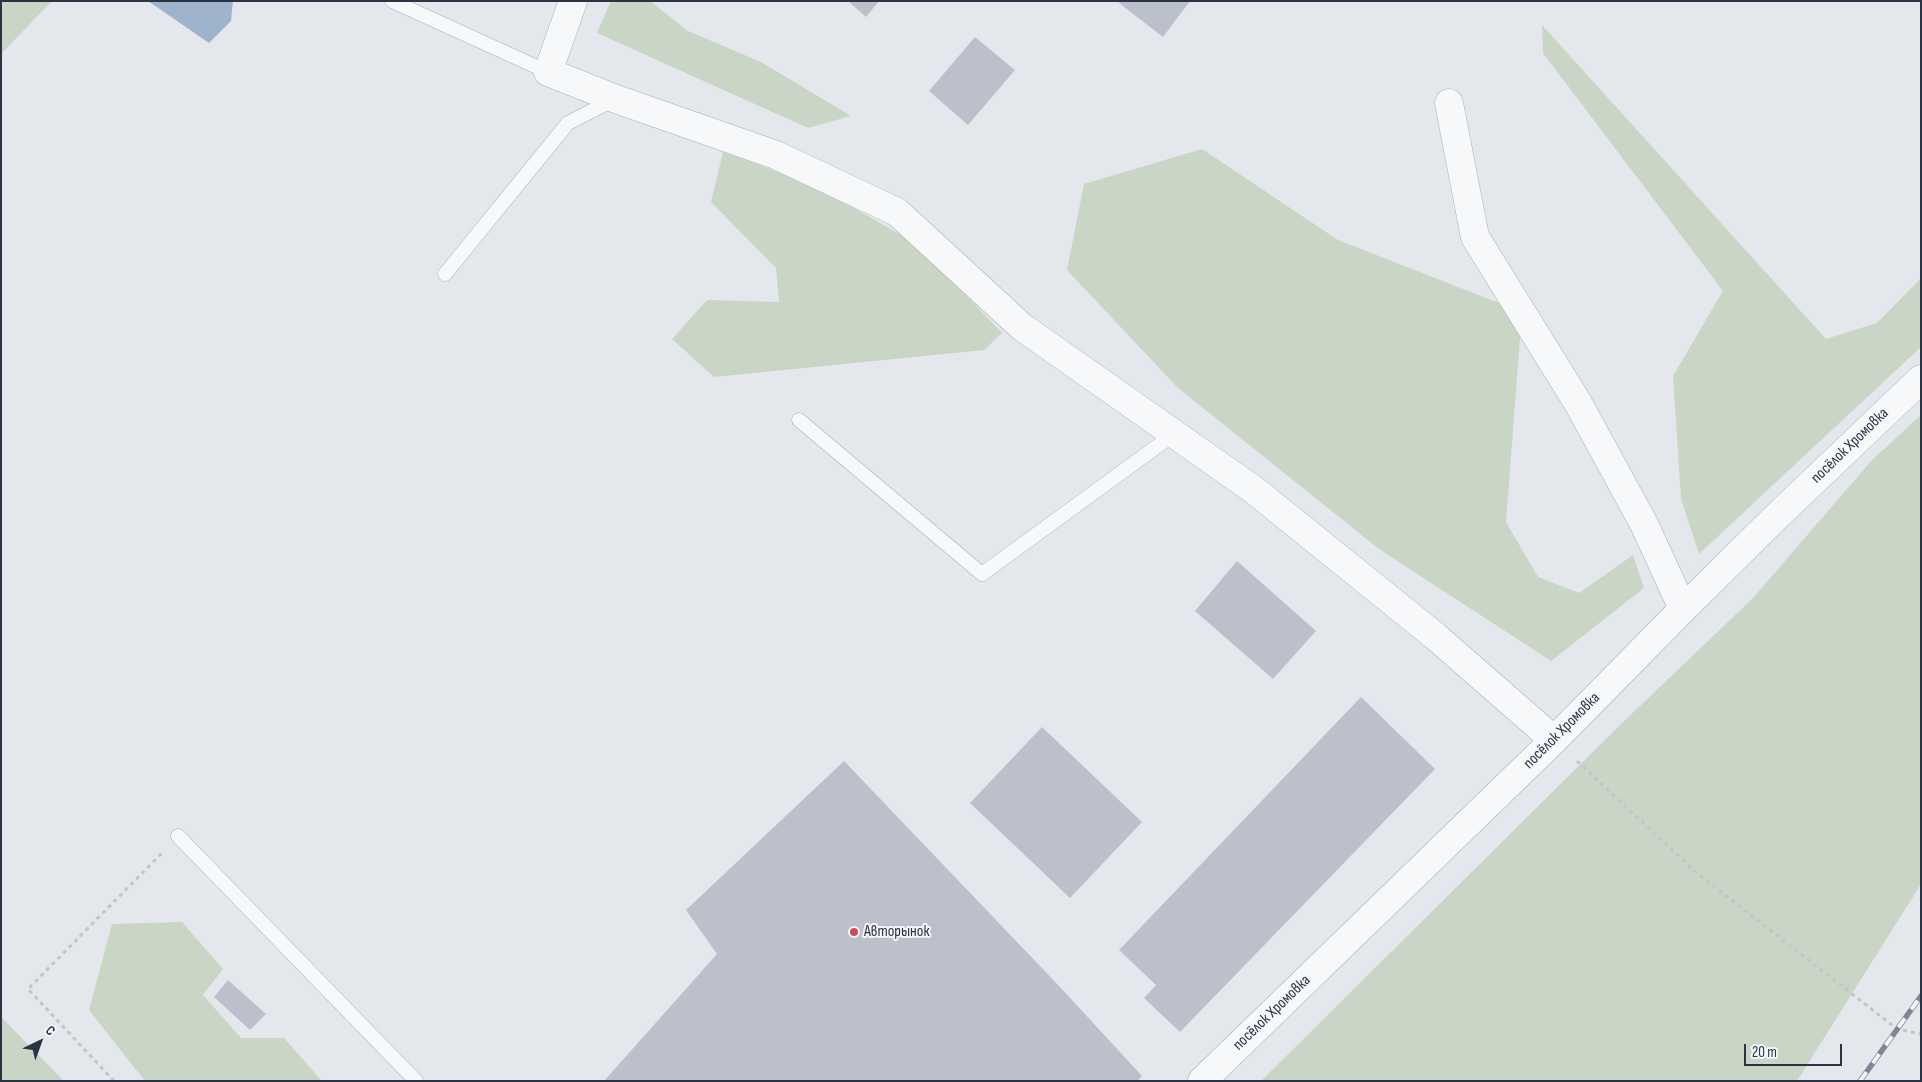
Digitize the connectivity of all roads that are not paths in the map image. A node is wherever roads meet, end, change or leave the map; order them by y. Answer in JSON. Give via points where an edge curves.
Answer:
{"nodes":[{"id":1,"x":392,"y":1,"type":"edge"},
{"id":2,"x":573,"y":1,"type":"edge"},
{"id":3,"x":548,"y":72,"type":"junction"},
{"id":4,"x":616,"y":99,"type":"junction"},
{"id":5,"x":1449,"y":103,"type":"dead end"},
{"id":6,"x":445,"y":274,"type":"dead end"},
{"id":7,"x":1921,"y":379,"type":"edge"},
{"id":8,"x":799,"y":420,"type":"dead end"},
{"id":9,"x":1174,"y":434,"type":"junction"},
{"id":10,"x":1682,"y":609,"type":"junction"},
{"id":11,"x":1554,"y":740,"type":"junction"},
{"id":12,"x":178,"y":836,"type":"road end"},
{"id":13,"x":416,"y":1081,"type":"edge"},
{"id":14,"x":1202,"y":1081,"type":"edge"}],
"edges":[{"from":1,"to":3,"type":"lane"},
{"from":2,"to":3,"type":"street"},
{"from":3,"to":4,"type":"street"},
{"from":4,"to":6,"type":"lane","via":[[568,123]]},
{"from":4,"to":9,"type":"street","via":[[776,154],[897,212],[1022,326]]},
{"from":5,"to":10,"type":"street","via":[[1475,237],[1578,404],[1644,524]]},
{"from":7,"to":10,"type":"street","name":"посёлок Хромовка"},
{"from":8,"to":9,"type":"lane","via":[[982,574]]},
{"from":9,"to":11,"type":"street","via":[[1254,490],[1434,636]]},
{"from":10,"to":11,"type":"street","name":"посёлок Хромовка"},
{"from":11,"to":14,"type":"street","name":"посёлок Хромовка"},
{"from":12,"to":13,"type":"lane"}]}
